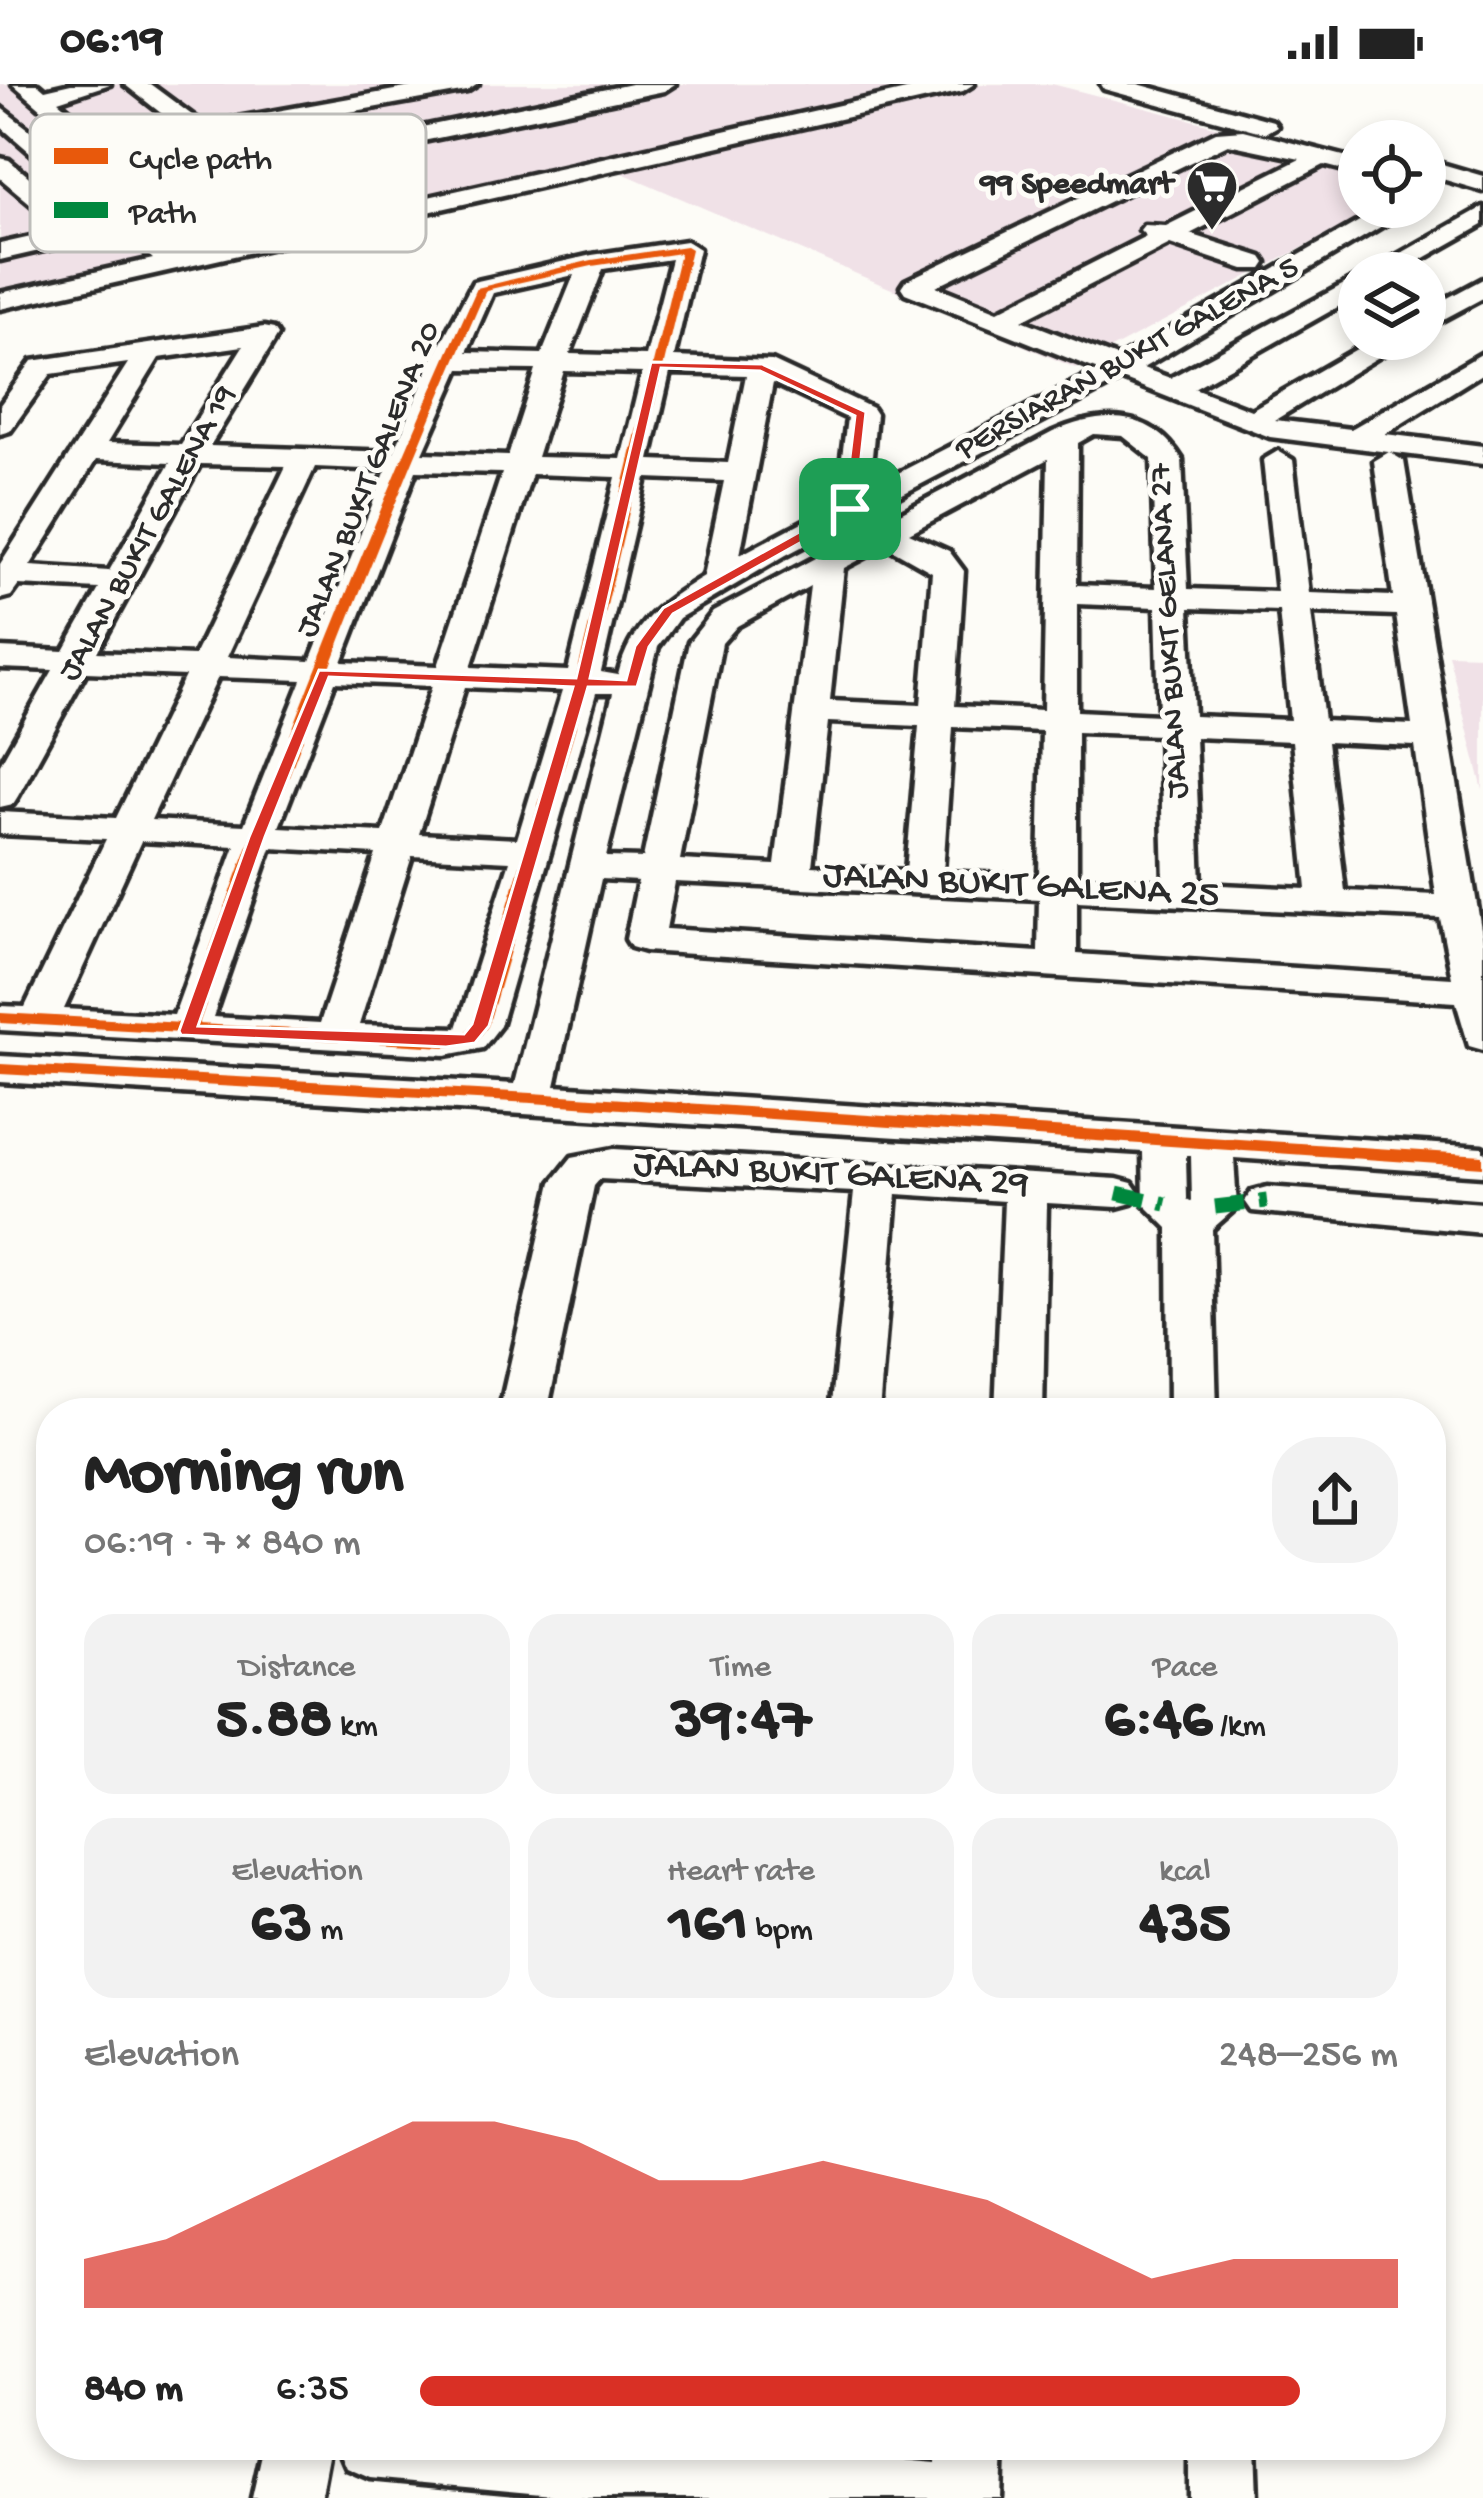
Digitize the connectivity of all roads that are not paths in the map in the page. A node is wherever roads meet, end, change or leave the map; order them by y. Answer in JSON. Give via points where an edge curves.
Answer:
{"nodes":[{"id":1,"x":99,"y":84,"type":"edge"},
{"id":2,"x":135,"y":84,"type":"edge"},
{"id":3,"x":467,"y":84,"type":"edge"},
{"id":4,"x":664,"y":84,"type":"edge"},
{"id":5,"x":963,"y":84,"type":"edge"},
{"id":6,"x":1112,"y":84,"type":"edge"},
{"id":7,"x":909,"y":88,"type":"edge"},
{"id":8,"x":33,"y":91,"type":"edge"},
{"id":9,"x":273,"y":94,"type":"dead end"},
{"id":10,"x":383,"y":94,"type":"edge"},
{"id":11,"x":0,"y":114,"type":"edge"},
{"id":12,"x":60,"y":114,"type":"edge"},
{"id":13,"x":176,"y":114,"type":"edge"},
{"id":14,"x":301,"y":114,"type":"joint"},
{"id":15,"x":426,"y":134,"type":"edge"},
{"id":16,"x":30,"y":140,"type":"edge"},
{"id":17,"x":1338,"y":144,"type":"edge"},
{"id":18,"x":426,"y":145,"type":"edge"},
{"id":19,"x":1322,"y":157,"type":"junction"},
{"id":20,"x":1338,"y":161,"type":"edge"},
{"id":21,"x":0,"y":165,"type":"edge"},
{"id":22,"x":1446,"y":172,"type":"edge"},
{"id":23,"x":1457,"y":175,"type":"junction"},
{"id":24,"x":1446,"y":182,"type":"edge"},
{"id":25,"x":1483,"y":184,"type":"edge"},
{"id":26,"x":30,"y":190,"type":"edge"},
{"id":27,"x":480,"y":190,"type":"junction"},
{"id":28,"x":426,"y":202,"type":"edge"},
{"id":29,"x":1082,"y":206,"type":"junction"},
{"id":30,"x":1483,"y":214,"type":"edge"},
{"id":31,"x":1338,"y":216,"type":"edge"},
{"id":32,"x":1366,"y":228,"type":"edge"},
{"id":33,"x":1167,"y":235,"type":"junction"},
{"id":34,"x":30,"y":245,"type":"edge"},
{"id":35,"x":0,"y":252,"type":"edge"},
{"id":36,"x":161,"y":252,"type":"edge"},
{"id":37,"x":205,"y":252,"type":"edge"},
{"id":38,"x":1416,"y":252,"type":"edge"},
{"id":39,"x":170,"y":260,"type":"junction"},
{"id":40,"x":592,"y":263,"type":"junction"},
{"id":41,"x":1253,"y":263,"type":"junction"},
{"id":42,"x":1215,"y":283,"type":"dead end"},
{"id":43,"x":1483,"y":287,"type":"edge"},
{"id":44,"x":1338,"y":299,"type":"edge"},
{"id":45,"x":0,"y":301,"type":"edge"},
{"id":46,"x":1446,"y":307,"type":"edge"},
{"id":47,"x":999,"y":321,"type":"junction"},
{"id":48,"x":1446,"y":323,"type":"edge"},
{"id":49,"x":1466,"y":328,"type":"dead end"},
{"id":50,"x":1118,"y":334,"type":"dead end"},
{"id":51,"x":149,"y":352,"type":"junction"},
{"id":52,"x":1079,"y":355,"type":"junction"},
{"id":53,"x":446,"y":360,"type":"junction"},
{"id":54,"x":1358,"y":360,"type":"edge"},
{"id":55,"x":553,"y":362,"type":"junction"},
{"id":56,"x":656,"y":364,"type":"junction"},
{"id":57,"x":1480,"y":365,"type":"edge"},
{"id":58,"x":762,"y":367,"type":"junction"},
{"id":59,"x":1119,"y":370,"type":"junction"},
{"id":60,"x":1170,"y":390,"type":"junction"},
{"id":61,"x":1253,"y":421,"type":"junction"},
{"id":62,"x":0,"y":425,"type":"edge"},
{"id":63,"x":1075,"y":432,"type":"junction"},
{"id":64,"x":1356,"y":439,"type":"junction"},
{"id":65,"x":87,"y":451,"type":"junction"},
{"id":66,"x":190,"y":454,"type":"junction"},
{"id":67,"x":1483,"y":455,"type":"edge"},
{"id":68,"x":304,"y":458,"type":"junction"},
{"id":69,"x":405,"y":460,"type":"junction"},
{"id":70,"x":1278,"y":460,"type":"dead end"},
{"id":71,"x":1390,"y":461,"type":"dead end"},
{"id":72,"x":523,"y":464,"type":"junction"},
{"id":73,"x":632,"y":467,"type":"junction"},
{"id":74,"x":738,"y":472,"type":"junction"},
{"id":75,"x":850,"y":509,"type":"junction"},
{"id":76,"x":886,"y":534,"type":"junction"},
{"id":77,"x":829,"y":563,"type":"junction"},
{"id":78,"x":3,"y":580,"type":"edge"},
{"id":79,"x":120,"y":580,"type":"junction"},
{"id":80,"x":719,"y":582,"type":"junction"},
{"id":81,"x":1061,"y":594,"type":"junction"},
{"id":82,"x":1174,"y":596,"type":"junction"},
{"id":83,"x":1293,"y":601,"type":"junction"},
{"id":84,"x":1411,"y":606,"type":"junction"},
{"id":85,"x":0,"y":658,"type":"edge"},
{"id":86,"x":78,"y":662,"type":"junction"},
{"id":87,"x":207,"y":669,"type":"junction"},
{"id":88,"x":324,"y":673,"type":"junction"},
{"id":89,"x":454,"y":678,"type":"junction"},
{"id":90,"x":582,"y":682,"type":"junction"},
{"id":91,"x":632,"y":684,"type":"junction"},
{"id":92,"x":812,"y":712,"type":"junction"},
{"id":93,"x":937,"y":715,"type":"junction"},
{"id":94,"x":1060,"y":719,"type":"junction"},
{"id":95,"x":1178,"y":724,"type":"junction"},
{"id":96,"x":1308,"y":730,"type":"junction"},
{"id":97,"x":1431,"y":736,"type":"junction"},
{"id":98,"x":0,"y":796,"type":"edge"},
{"id":99,"x":0,"y":823,"type":"edge"},
{"id":100,"x":130,"y":831,"type":"junction"},
{"id":101,"x":257,"y":837,"type":"junction"},
{"id":102,"x":398,"y":844,"type":"junction"},
{"id":103,"x":534,"y":851,"type":"junction"},
{"id":104,"x":585,"y":867,"type":"junction"},
{"id":105,"x":659,"y":870,"type":"junction"},
{"id":106,"x":792,"y":877,"type":"junction"},
{"id":107,"x":924,"y":883,"type":"junction"},
{"id":108,"x":1058,"y":889,"type":"junction"},
{"id":109,"x":1183,"y":894,"type":"junction"},
{"id":110,"x":1327,"y":901,"type":"junction"},
{"id":111,"x":1457,"y":907,"type":"junction"},
{"id":112,"x":1058,"y":968,"type":"junction"},
{"id":113,"x":1473,"y":991,"type":"junction"},
{"id":114,"x":19,"y":1020,"type":"edge"},
{"id":115,"x":188,"y":1031,"type":"junction"},
{"id":116,"x":335,"y":1037,"type":"junction"},
{"id":117,"x":1483,"y":1037,"type":"edge"},
{"id":118,"x":0,"y":1070,"type":"edge"},
{"id":119,"x":532,"y":1099,"type":"junction"},
{"id":120,"x":1164,"y":1142,"type":"junction"},
{"id":121,"x":1212,"y":1146,"type":"junction"},
{"id":122,"x":1483,"y":1161,"type":"edge"},
{"id":123,"x":877,"y":1179,"type":"junction"},
{"id":124,"x":1026,"y":1188,"type":"junction"},
{"id":125,"x":1117,"y":1193,"type":"dead end"},
{"id":126,"x":1267,"y":1201,"type":"dead end"},
{"id":127,"x":1483,"y":1218,"type":"edge"},
{"id":128,"x":1190,"y":1223,"type":"junction"},
{"id":129,"x":526,"y":1398,"type":"edge"},
{"id":130,"x":856,"y":1398,"type":"edge"},
{"id":131,"x":1019,"y":1398,"type":"edge"},
{"id":132,"x":1193,"y":1398,"type":"edge"},
{"id":133,"x":294,"y":2460,"type":"edge"},
{"id":134,"x":700,"y":2460,"type":"edge"},
{"id":135,"x":969,"y":2460,"type":"edge"},
{"id":136,"x":1222,"y":2460,"type":"edge"},
{"id":137,"x":766,"y":2463,"type":"edge"},
{"id":138,"x":286,"y":2498,"type":"edge"},
{"id":139,"x":948,"y":2498,"type":"edge"},
{"id":140,"x":968,"y":2498,"type":"edge"},
{"id":141,"x":1223,"y":2498,"type":"edge"}],
"edges":[{"from":1,"to":8,"type":"street"},
{"from":2,"to":13,"type":"street"},
{"from":3,"to":10,"type":"street"},
{"from":4,"to":15,"type":"street"},
{"from":5,"to":7,"type":"street"},
{"from":6,"to":17,"type":"street"},
{"from":7,"to":27,"type":"street"},
{"from":8,"to":12,"type":"street"},
{"from":9,"to":14,"type":"street"},
{"from":10,"to":14,"type":"street"},
{"from":11,"to":16,"type":"street"},
{"from":18,"to":27,"type":"street"},
{"from":19,"to":20,"type":"street"},
{"from":19,"to":29,"type":"street","via":[[1234,136]]},
{"from":19,"to":33,"type":"street"},
{"from":21,"to":26,"type":"street"},
{"from":22,"to":23,"type":"street"},
{"from":23,"to":24,"type":"street"},
{"from":23,"to":25,"type":"street"},
{"from":27,"to":28,"type":"street"},
{"from":29,"to":33,"type":"street"},
{"from":29,"to":47,"type":"street","via":[[914,286]]},
{"from":30,"to":38,"type":"street"},
{"from":31,"to":41,"type":"street"},
{"from":32,"to":59,"type":"street","name":"PERSIARAN BUKIT GALENA 5"},
{"from":33,"to":41,"type":"street"},
{"from":33,"to":47,"type":"street"},
{"from":34,"to":35,"type":"street"},
{"from":36,"to":39,"type":"street"},
{"from":37,"to":39,"type":"street"},
{"from":39,"to":45,"type":"street"},
{"from":40,"to":53,"type":"street","name":"JALAN BUKIT GALENA 20","via":[[482,288]]},
{"from":40,"to":55,"type":"street"},
{"from":40,"to":56,"type":"street","via":[[688,252]]},
{"from":41,"to":42,"type":"street"},
{"from":43,"to":46,"type":"street"},
{"from":44,"to":60,"type":"street"},
{"from":47,"to":52,"type":"street"},
{"from":48,"to":49,"type":"street"},
{"from":50,"to":52,"type":"street"},
{"from":51,"to":62,"type":"street","via":[[42,367]]},
{"from":51,"to":65,"type":"street"},
{"from":51,"to":66,"type":"street","name":"JALAN BUKIT GALENA 19","via":[[264,335]]},
{"from":52,"to":59,"type":"street"},
{"from":53,"to":55,"type":"street"},
{"from":53,"to":69,"type":"street","name":"JALAN BUKIT GALENA 20"},
{"from":54,"to":61,"type":"street"},
{"from":55,"to":56,"type":"street"},
{"from":55,"to":72,"type":"street"},
{"from":56,"to":58,"type":"street"},
{"from":56,"to":73,"type":"street"},
{"from":57,"to":64,"type":"street"},
{"from":58,"to":74,"type":"street"},
{"from":58,"to":75,"type":"street","via":[[862,414]]},
{"from":59,"to":60,"type":"street"},
{"from":59,"to":75,"type":"street","name":"PERSIARAN BUKIT GALENA 5"},
{"from":60,"to":61,"type":"street"},
{"from":61,"to":64,"type":"street"},
{"from":63,"to":76,"type":"street"},
{"from":63,"to":81,"type":"street"},
{"from":63,"to":82,"type":"street","name":"JALAN BUKIT GELANA 27","via":[[1128,428],[1161,447]]},
{"from":64,"to":67,"type":"street"},
{"from":65,"to":66,"type":"street"},
{"from":65,"to":78,"type":"street"},
{"from":66,"to":68,"type":"street"},
{"from":66,"to":79,"type":"street","name":"JALAN BUKIT GALENA 19"},
{"from":68,"to":69,"type":"street"},
{"from":68,"to":87,"type":"street"},
{"from":69,"to":72,"type":"street"},
{"from":69,"to":88,"type":"street","name":"JALAN BUKIT GALENA 20"},
{"from":70,"to":83,"type":"street"},
{"from":71,"to":84,"type":"street"},
{"from":72,"to":73,"type":"street"},
{"from":72,"to":89,"type":"street"},
{"from":73,"to":74,"type":"street"},
{"from":73,"to":90,"type":"street"},
{"from":74,"to":80,"type":"street"},
{"from":75,"to":80,"type":"street","name":"PERSIARAN BUKIT GALENA 5"},
{"from":76,"to":77,"type":"street"},
{"from":76,"to":93,"type":"street","via":[[938,557],[948,571]]},
{"from":77,"to":92,"type":"street"},
{"from":77,"to":105,"type":"street","via":[[725,620],[706,642]]},
{"from":78,"to":79,"type":"street"},
{"from":79,"to":86,"type":"street","name":"JALAN BUKIT GALENA 19"},
{"from":80,"to":91,"type":"street","name":"PERSIARAN BUKIT GALENA 5","via":[[668,611],[642,646]]},
{"from":81,"to":82,"type":"street"},
{"from":81,"to":94,"type":"street"},
{"from":82,"to":83,"type":"street"},
{"from":82,"to":95,"type":"street","name":"JALAN BUKIT GELANA 27"},
{"from":83,"to":84,"type":"street"},
{"from":83,"to":96,"type":"street"},
{"from":84,"to":97,"type":"street"},
{"from":85,"to":86,"type":"street"},
{"from":86,"to":87,"type":"street"},
{"from":86,"to":98,"type":"street","name":"JALAN BUKIT GALENA 19"},
{"from":87,"to":88,"type":"street"},
{"from":87,"to":100,"type":"street"},
{"from":88,"to":89,"type":"street"},
{"from":88,"to":101,"type":"street","name":"JALAN BUKIT GALENA 20"},
{"from":89,"to":90,"type":"street"},
{"from":89,"to":102,"type":"street"},
{"from":90,"to":91,"type":"street"},
{"from":90,"to":103,"type":"street"},
{"from":91,"to":104,"type":"street","name":"PERSIARAN BUKIT GALENA 5"},
{"from":92,"to":93,"type":"street"},
{"from":92,"to":106,"type":"street"},
{"from":93,"to":94,"type":"street"},
{"from":93,"to":107,"type":"street"},
{"from":94,"to":95,"type":"street"},
{"from":94,"to":108,"type":"street"},
{"from":95,"to":96,"type":"street"},
{"from":95,"to":109,"type":"street","name":"JALAN BUKIT GELANA 27"},
{"from":96,"to":97,"type":"street"},
{"from":96,"to":110,"type":"street"},
{"from":97,"to":111,"type":"street"},
{"from":99,"to":100,"type":"street"},
{"from":100,"to":101,"type":"street"},
{"from":100,"to":114,"type":"street"},
{"from":101,"to":102,"type":"street"},
{"from":101,"to":115,"type":"street","name":"JALAN BUKIT GALENA 20"},
{"from":102,"to":103,"type":"street"},
{"from":102,"to":116,"type":"street"},
{"from":103,"to":116,"type":"street","via":[[480,1026],[469,1039]]},
{"from":104,"to":105,"type":"street","name":"JALAN BUKIT GALENA 25"},
{"from":104,"to":119,"type":"street","name":"PERSIARAN BUKIT GALENA 5"},
{"from":105,"to":106,"type":"street","name":"JALAN BUKIT GALENA 25"},
{"from":105,"to":112,"type":"street","via":[[645,939]]},
{"from":106,"to":107,"type":"street","name":"JALAN BUKIT GALENA 25"},
{"from":107,"to":108,"type":"street","name":"JALAN BUKIT GALENA 25"},
{"from":108,"to":109,"type":"street","name":"JALAN BUKIT GALENA 25"},
{"from":108,"to":112,"type":"street"},
{"from":109,"to":110,"type":"street","name":"JALAN BUKIT GALENA 25"},
{"from":110,"to":111,"type":"street","name":"JALAN BUKIT GALENA 25"},
{"from":111,"to":113,"type":"street"},
{"from":112,"to":113,"type":"street"},
{"from":113,"to":117,"type":"street"},
{"from":114,"to":115,"type":"street"},
{"from":115,"to":116,"type":"street"},
{"from":118,"to":119,"type":"street"},
{"from":119,"to":120,"type":"street"},
{"from":120,"to":121,"type":"street"},
{"from":120,"to":128,"type":"street","via":[[1166,1204]]},
{"from":121,"to":122,"type":"street"},
{"from":121,"to":128,"type":"street","via":[[1215,1207]]},
{"from":123,"to":124,"type":"street","name":"JALAN BUKIT GALENA 29"},
{"from":123,"to":129,"type":"street","name":"JALAN BUKIT GALENA 29","via":[[587,1167],[573,1182]]},
{"from":123,"to":130,"type":"street"},
{"from":124,"to":125,"type":"street","name":"JALAN BUKIT GALENA 29"},
{"from":124,"to":131,"type":"street"},
{"from":126,"to":127,"type":"street"},
{"from":128,"to":132,"type":"street"},
{"from":133,"to":138,"type":"street"},
{"from":134,"to":137,"type":"street"},
{"from":135,"to":140,"type":"street"},
{"from":136,"to":141,"type":"street"},
{"from":137,"to":139,"type":"street"}]}
